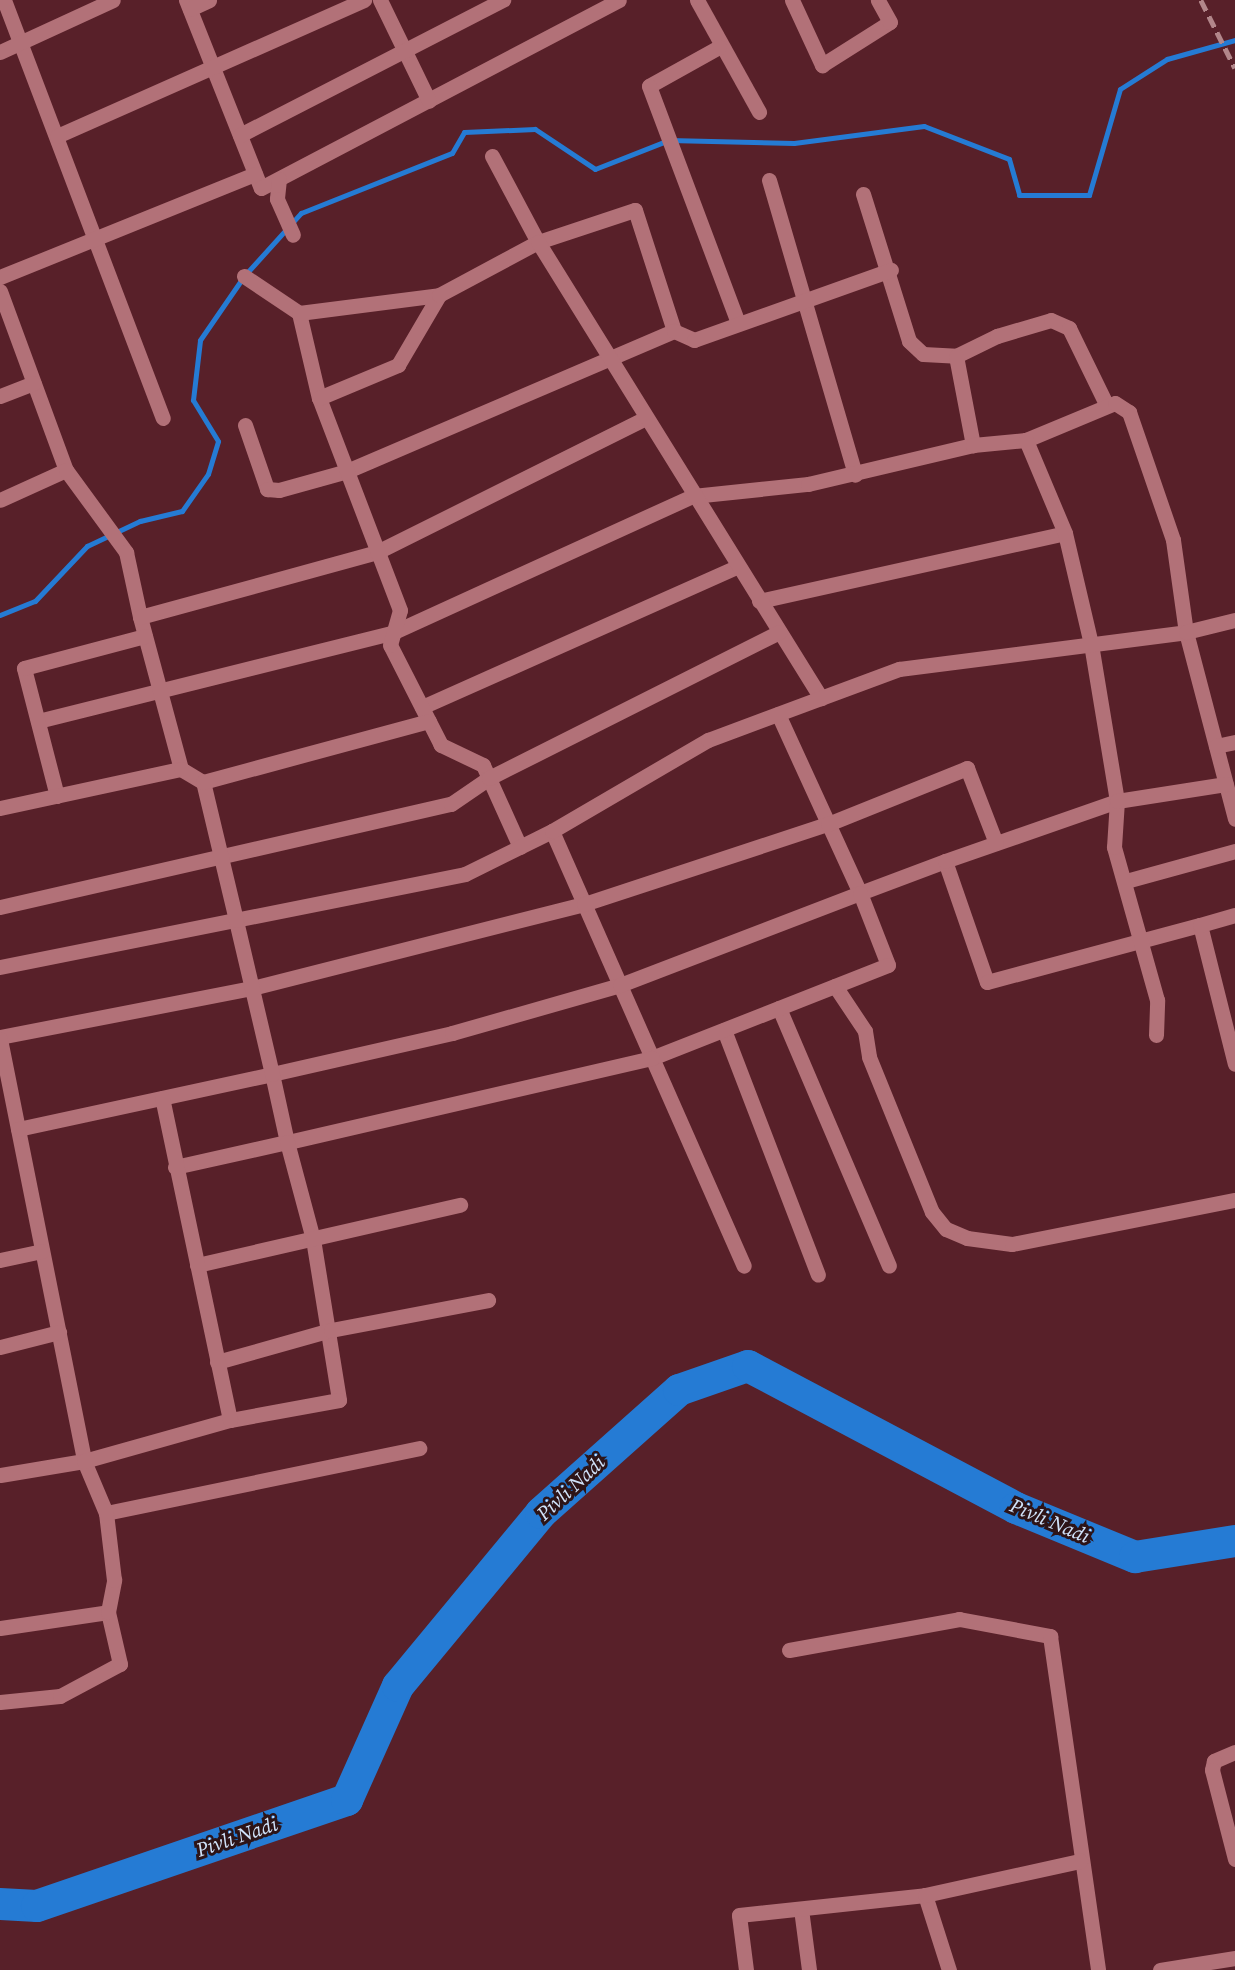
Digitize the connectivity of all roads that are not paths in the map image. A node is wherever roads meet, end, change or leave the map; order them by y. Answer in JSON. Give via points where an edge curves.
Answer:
{"nodes":[{"id":1,"x":4,"y":0,"type":"edge"},
{"id":2,"x":113,"y":0,"type":"edge"},
{"id":3,"x":209,"y":0,"type":"edge"},
{"id":4,"x":364,"y":0,"type":"edge"},
{"id":5,"x":380,"y":0,"type":"edge"},
{"id":6,"x":503,"y":0,"type":"edge"},
{"id":7,"x":585,"y":0,"type":"edge"},
{"id":8,"x":620,"y":0,"type":"edge"},
{"id":9,"x":697,"y":0,"type":"edge"},
{"id":10,"x":792,"y":0,"type":"edge"},
{"id":11,"x":878,"y":0,"type":"edge"},
{"id":12,"x":188,"y":4,"type":"edge"},
{"id":13,"x":593,"y":14,"type":"junction"},
{"id":14,"x":17,"y":43,"type":"junction"},
{"id":15,"x":719,"y":47,"type":"junction"},
{"id":16,"x":405,"y":51,"type":"junction"},
{"id":17,"x":0,"y":52,"type":"edge"},
{"id":18,"x":212,"y":66,"type":"junction"},
{"id":19,"x":429,"y":101,"type":"junction"},
{"id":20,"x":759,"y":112,"type":"dead end"},
{"id":21,"x":240,"y":135,"type":"junction"},
{"id":22,"x":57,"y":136,"type":"junction"},
{"id":23,"x":492,"y":156,"type":"dead end"},
{"id":24,"x":255,"y":174,"type":"junction"},
{"id":25,"x":279,"y":179,"type":"junction"},
{"id":26,"x":770,"y":180,"type":"dead end"},
{"id":27,"x":863,"y":194,"type":"dead end"},
{"id":28,"x":293,"y":235,"type":"dead end"},
{"id":29,"x":95,"y":238,"type":"junction"},
{"id":30,"x":538,"y":242,"type":"junction"},
{"id":31,"x":891,"y":270,"type":"junction"},
{"id":32,"x":244,"y":276,"type":"dead end"},
{"id":33,"x":0,"y":277,"type":"edge"},
{"id":34,"x":0,"y":291,"type":"edge"},
{"id":35,"x":439,"y":295,"type":"junction"},
{"id":36,"x":800,"y":299,"type":"junction"},
{"id":37,"x":298,"y":313,"type":"junction"},
{"id":38,"x":738,"y":322,"type":"junction"},
{"id":39,"x":674,"y":330,"type":"junction"},
{"id":40,"x":956,"y":356,"type":"junction"},
{"id":41,"x":609,"y":358,"type":"junction"},
{"id":42,"x":34,"y":383,"type":"junction"},
{"id":43,"x":0,"y":396,"type":"edge"},
{"id":44,"x":319,"y":398,"type":"junction"},
{"id":45,"x":1106,"y":404,"type":"junction"},
{"id":46,"x":163,"y":418,"type":"dead end"},
{"id":47,"x":644,"y":419,"type":"junction"},
{"id":48,"x":245,"y":425,"type":"dead end"},
{"id":49,"x":1026,"y":440,"type":"junction"},
{"id":50,"x":973,"y":445,"type":"junction"},
{"id":51,"x":66,"y":470,"type":"junction"},
{"id":52,"x":346,"y":471,"type":"junction"},
{"id":53,"x":855,"y":475,"type":"junction"},
{"id":54,"x":693,"y":496,"type":"junction"},
{"id":55,"x":1,"y":498,"type":"edge"},
{"id":56,"x":1065,"y":533,"type":"junction"},
{"id":57,"x":378,"y":552,"type":"junction"},
{"id":58,"x":738,"y":566,"type":"junction"},
{"id":59,"x":759,"y":601,"type":"junction"},
{"id":60,"x":140,"y":617,"type":"junction"},
{"id":61,"x":1235,"y":620,"type":"edge"},
{"id":62,"x":394,"y":632,"type":"junction"},
{"id":63,"x":1186,"y":632,"type":"junction"},
{"id":64,"x":779,"y":633,"type":"junction"},
{"id":65,"x":145,"y":636,"type":"junction"},
{"id":66,"x":1091,"y":644,"type":"junction"},
{"id":67,"x":160,"y":687,"type":"junction"},
{"id":68,"x":821,"y":698,"type":"junction"},
{"id":69,"x":425,"y":714,"type":"junction"},
{"id":70,"x":778,"y":714,"type":"junction"},
{"id":71,"x":38,"y":721,"type":"junction"},
{"id":72,"x":1235,"y":742,"type":"edge"},
{"id":73,"x":1216,"y":747,"type":"junction"},
{"id":74,"x":181,"y":769,"type":"junction"},
{"id":75,"x":489,"y":778,"type":"junction"},
{"id":76,"x":203,"y":782,"type":"junction"},
{"id":77,"x":1226,"y":784,"type":"junction"},
{"id":78,"x":57,"y":796,"type":"junction"},
{"id":79,"x":1117,"y":801,"type":"junction"},
{"id":80,"x":0,"y":808,"type":"edge"},
{"id":81,"x":1235,"y":819,"type":"edge"},
{"id":82,"x":828,"y":824,"type":"junction"},
{"id":83,"x":552,"y":831,"type":"junction"},
{"id":84,"x":996,"y":843,"type":"junction"},
{"id":85,"x":520,"y":848,"type":"junction"},
{"id":86,"x":1235,"y":851,"type":"edge"},
{"id":87,"x":221,"y":858,"type":"junction"},
{"id":88,"x":945,"y":861,"type":"junction"},
{"id":89,"x":1126,"y":881,"type":"junction"},
{"id":90,"x":860,"y":893,"type":"junction"},
{"id":91,"x":584,"y":904,"type":"junction"},
{"id":92,"x":0,"y":907,"type":"edge"},
{"id":93,"x":1235,"y":915,"type":"edge"},
{"id":94,"x":236,"y":920,"type":"junction"},
{"id":95,"x":1200,"y":925,"type":"junction"},
{"id":96,"x":1143,"y":940,"type":"junction"},
{"id":97,"x":0,"y":967,"type":"edge"},
{"id":98,"x":620,"y":985,"type":"junction"},
{"id":99,"x":834,"y":986,"type":"junction"},
{"id":100,"x":252,"y":988,"type":"junction"},
{"id":101,"x":778,"y":1008,"type":"junction"},
{"id":102,"x":724,"y":1030,"type":"junction"},
{"id":103,"x":1156,"y":1035,"type":"dead end"},
{"id":104,"x":0,"y":1038,"type":"edge"},
{"id":105,"x":652,"y":1058,"type":"junction"},
{"id":106,"x":1235,"y":1064,"type":"edge"},
{"id":107,"x":272,"y":1074,"type":"junction"},
{"id":108,"x":4,"y":1081,"type":"edge"},
{"id":109,"x":162,"y":1098,"type":"junction"},
{"id":110,"x":18,"y":1129,"type":"junction"},
{"id":111,"x":287,"y":1142,"type":"junction"},
{"id":112,"x":176,"y":1167,"type":"junction"},
{"id":113,"x":1235,"y":1200,"type":"edge"},
{"id":114,"x":460,"y":1205,"type":"dead end"},
{"id":115,"x":313,"y":1239,"type":"junction"},
{"id":116,"x":42,"y":1251,"type":"junction"},
{"id":117,"x":0,"y":1260,"type":"edge"},
{"id":118,"x":197,"y":1265,"type":"junction"},
{"id":119,"x":744,"y":1266,"type":"dead end"},
{"id":120,"x":889,"y":1266,"type":"dead end"},
{"id":121,"x":818,"y":1275,"type":"dead end"},
{"id":122,"x":488,"y":1300,"type":"dead end"},
{"id":123,"x":331,"y":1330,"type":"junction"},
{"id":124,"x":58,"y":1332,"type":"junction"},
{"id":125,"x":0,"y":1347,"type":"edge"},
{"id":126,"x":217,"y":1362,"type":"junction"},
{"id":127,"x":230,"y":1420,"type":"junction"},
{"id":128,"x":419,"y":1448,"type":"dead end"},
{"id":129,"x":84,"y":1461,"type":"junction"},
{"id":130,"x":0,"y":1475,"type":"edge"},
{"id":131,"x":106,"y":1513,"type":"junction"},
{"id":132,"x":108,"y":1611,"type":"junction"},
{"id":133,"x":0,"y":1628,"type":"edge"},
{"id":134,"x":789,"y":1650,"type":"dead end"},
{"id":135,"x":0,"y":1702,"type":"edge"},
{"id":136,"x":1235,"y":1752,"type":"edge"},
{"id":137,"x":1235,"y":1859,"type":"edge"},
{"id":138,"x":1080,"y":1861,"type":"junction"},
{"id":139,"x":925,"y":1895,"type":"junction"},
{"id":140,"x":801,"y":1909,"type":"junction"},
{"id":141,"x":1235,"y":1958,"type":"edge"},
{"id":142,"x":746,"y":1970,"type":"edge"},
{"id":143,"x":809,"y":1970,"type":"edge"},
{"id":144,"x":949,"y":1970,"type":"edge"},
{"id":145,"x":1098,"y":1970,"type":"edge"},
{"id":146,"x":1160,"y":1970,"type":"edge"}],
"edges":[{"from":1,"to":14,"type":"street"},
{"from":2,"to":14,"type":"street"},
{"from":3,"to":12,"type":"street"},
{"from":4,"to":18,"type":"street"},
{"from":5,"to":16,"type":"street"},
{"from":6,"to":16,"type":"street"},
{"from":7,"to":13,"type":"street"},
{"from":8,"to":13,"type":"street"},
{"from":9,"to":15,"type":"street"},
{"from":10,"to":11,"type":"street","via":[[822,65],[890,22]]},
{"from":12,"to":18,"type":"street"},
{"from":13,"to":19,"type":"street"},
{"from":14,"to":17,"type":"street"},
{"from":14,"to":22,"type":"street"},
{"from":15,"to":20,"type":"street"},
{"from":15,"to":38,"type":"street","via":[[648,86]]},
{"from":16,"to":19,"type":"street"},
{"from":16,"to":21,"type":"street"},
{"from":18,"to":21,"type":"street"},
{"from":18,"to":22,"type":"street"},
{"from":19,"to":25,"type":"street"},
{"from":21,"to":24,"type":"street"},
{"from":22,"to":29,"type":"street"},
{"from":23,"to":30,"type":"street"},
{"from":24,"to":25,"type":"street","via":[[261,188]]},
{"from":24,"to":29,"type":"street"},
{"from":25,"to":28,"type":"street","via":[[277,199]]},
{"from":26,"to":36,"type":"street"},
{"from":27,"to":31,"type":"street"},
{"from":29,"to":33,"type":"street"},
{"from":29,"to":46,"type":"street"},
{"from":30,"to":35,"type":"street"},
{"from":30,"to":39,"type":"street","via":[[635,210]]},
{"from":30,"to":41,"type":"street"},
{"from":31,"to":36,"type":"street"},
{"from":31,"to":40,"type":"street","via":[[909,341],[923,354]]},
{"from":32,"to":37,"type":"street"},
{"from":34,"to":42,"type":"street"},
{"from":35,"to":37,"type":"street"},
{"from":35,"to":44,"type":"street","via":[[398,365]]},
{"from":36,"to":38,"type":"street"},
{"from":36,"to":53,"type":"street"},
{"from":37,"to":44,"type":"street"},
{"from":38,"to":39,"type":"street","via":[[694,340]]},
{"from":39,"to":41,"type":"street"},
{"from":40,"to":45,"type":"street","via":[[997,336],[1051,320],[1069,328]]},
{"from":40,"to":50,"type":"street"},
{"from":41,"to":47,"type":"street"},
{"from":41,"to":52,"type":"street"},
{"from":42,"to":43,"type":"street"},
{"from":42,"to":51,"type":"street"},
{"from":44,"to":52,"type":"street"},
{"from":45,"to":49,"type":"street"},
{"from":45,"to":63,"type":"street","via":[[1129,412],[1173,540]]},
{"from":47,"to":54,"type":"street"},
{"from":47,"to":57,"type":"street"},
{"from":48,"to":52,"type":"street","via":[[267,489]]},
{"from":49,"to":50,"type":"street"},
{"from":49,"to":56,"type":"street"},
{"from":50,"to":53,"type":"street"},
{"from":51,"to":55,"type":"street"},
{"from":51,"to":60,"type":"street","via":[[126,552]]},
{"from":52,"to":57,"type":"street"},
{"from":53,"to":54,"type":"street"},
{"from":54,"to":58,"type":"street"},
{"from":54,"to":62,"type":"street"},
{"from":56,"to":59,"type":"street"},
{"from":56,"to":66,"type":"street"},
{"from":57,"to":60,"type":"street"},
{"from":57,"to":62,"type":"street","via":[[400,610]]},
{"from":58,"to":59,"type":"street"},
{"from":58,"to":69,"type":"street"},
{"from":59,"to":64,"type":"street"},
{"from":60,"to":65,"type":"street"},
{"from":61,"to":63,"type":"street"},
{"from":62,"to":67,"type":"street"},
{"from":62,"to":69,"type":"street","via":[[390,645]]},
{"from":63,"to":66,"type":"street"},
{"from":63,"to":73,"type":"street"},
{"from":64,"to":68,"type":"street"},
{"from":64,"to":75,"type":"street"},
{"from":65,"to":67,"type":"street"},
{"from":65,"to":71,"type":"street","via":[[24,669]]},
{"from":66,"to":68,"type":"street","via":[[899,669]]},
{"from":66,"to":79,"type":"street"},
{"from":67,"to":71,"type":"street"},
{"from":67,"to":74,"type":"street"},
{"from":68,"to":70,"type":"street"},
{"from":69,"to":75,"type":"street","via":[[441,745],[483,765]]},
{"from":69,"to":76,"type":"street"},
{"from":70,"to":82,"type":"street"},
{"from":70,"to":83,"type":"street","via":[[708,740]]},
{"from":71,"to":78,"type":"street"},
{"from":72,"to":73,"type":"street"},
{"from":73,"to":77,"type":"street"},
{"from":74,"to":76,"type":"street"},
{"from":74,"to":78,"type":"street"},
{"from":75,"to":85,"type":"street"},
{"from":75,"to":87,"type":"street","via":[[451,804]]},
{"from":76,"to":87,"type":"street"},
{"from":77,"to":79,"type":"street"},
{"from":77,"to":81,"type":"street"},
{"from":78,"to":80,"type":"street"},
{"from":79,"to":84,"type":"street"},
{"from":79,"to":89,"type":"street","via":[[1114,847]]},
{"from":82,"to":84,"type":"street","via":[[967,768]]},
{"from":82,"to":90,"type":"street"},
{"from":82,"to":91,"type":"street"},
{"from":83,"to":85,"type":"street"},
{"from":83,"to":91,"type":"street"},
{"from":84,"to":88,"type":"street"},
{"from":85,"to":94,"type":"street","via":[[465,874]]},
{"from":86,"to":89,"type":"street"},
{"from":87,"to":92,"type":"street"},
{"from":87,"to":94,"type":"street"},
{"from":88,"to":90,"type":"street"},
{"from":88,"to":96,"type":"street","via":[[987,982]]},
{"from":89,"to":96,"type":"street"},
{"from":90,"to":98,"type":"street"},
{"from":90,"to":99,"type":"street","via":[[888,964]]},
{"from":91,"to":98,"type":"street"},
{"from":91,"to":100,"type":"street"},
{"from":93,"to":95,"type":"street"},
{"from":94,"to":97,"type":"street"},
{"from":94,"to":100,"type":"street"},
{"from":95,"to":96,"type":"street"},
{"from":95,"to":106,"type":"street"},
{"from":96,"to":103,"type":"street","via":[[1157,1000]]},
{"from":98,"to":105,"type":"street"},
{"from":98,"to":107,"type":"street","via":[[452,1033]]},
{"from":99,"to":101,"type":"street"},
{"from":99,"to":113,"type":"street","via":[[865,1031],[869,1057],[932,1212],[946,1228],[967,1238],[1012,1244]]},
{"from":100,"to":104,"type":"street"},
{"from":100,"to":107,"type":"street"},
{"from":101,"to":102,"type":"street"},
{"from":101,"to":120,"type":"street"},
{"from":102,"to":105,"type":"street"},
{"from":102,"to":121,"type":"street"},
{"from":104,"to":108,"type":"street"},
{"from":105,"to":111,"type":"street"},
{"from":105,"to":119,"type":"street"},
{"from":107,"to":109,"type":"street"},
{"from":107,"to":111,"type":"street"},
{"from":108,"to":110,"type":"street"},
{"from":109,"to":110,"type":"street"},
{"from":109,"to":112,"type":"street"},
{"from":110,"to":116,"type":"street"},
{"from":111,"to":112,"type":"street"},
{"from":111,"to":115,"type":"street"},
{"from":112,"to":118,"type":"street"},
{"from":114,"to":115,"type":"street"},
{"from":115,"to":118,"type":"street"},
{"from":115,"to":123,"type":"street"},
{"from":116,"to":117,"type":"street"},
{"from":116,"to":124,"type":"street"},
{"from":118,"to":126,"type":"street"},
{"from":122,"to":123,"type":"street"},
{"from":123,"to":126,"type":"street"},
{"from":123,"to":127,"type":"street","via":[[339,1400]]},
{"from":124,"to":125,"type":"street"},
{"from":124,"to":129,"type":"street"},
{"from":126,"to":127,"type":"street"},
{"from":127,"to":129,"type":"street"},
{"from":128,"to":131,"type":"street"},
{"from":129,"to":130,"type":"street"},
{"from":129,"to":131,"type":"street"},
{"from":131,"to":132,"type":"street","via":[[114,1580]]},
{"from":132,"to":133,"type":"street"},
{"from":132,"to":135,"type":"street","via":[[120,1664],[60,1696]]},
{"from":134,"to":138,"type":"street","via":[[959,1619],[1050,1636]]},
{"from":136,"to":137,"type":"street","via":[[1214,1761],[1212,1770]]},
{"from":138,"to":139,"type":"street"},
{"from":138,"to":145,"type":"street"},
{"from":139,"to":140,"type":"street"},
{"from":139,"to":144,"type":"street"},
{"from":140,"to":142,"type":"street","via":[[739,1915]]},
{"from":140,"to":143,"type":"street"},
{"from":141,"to":146,"type":"street"}]}
